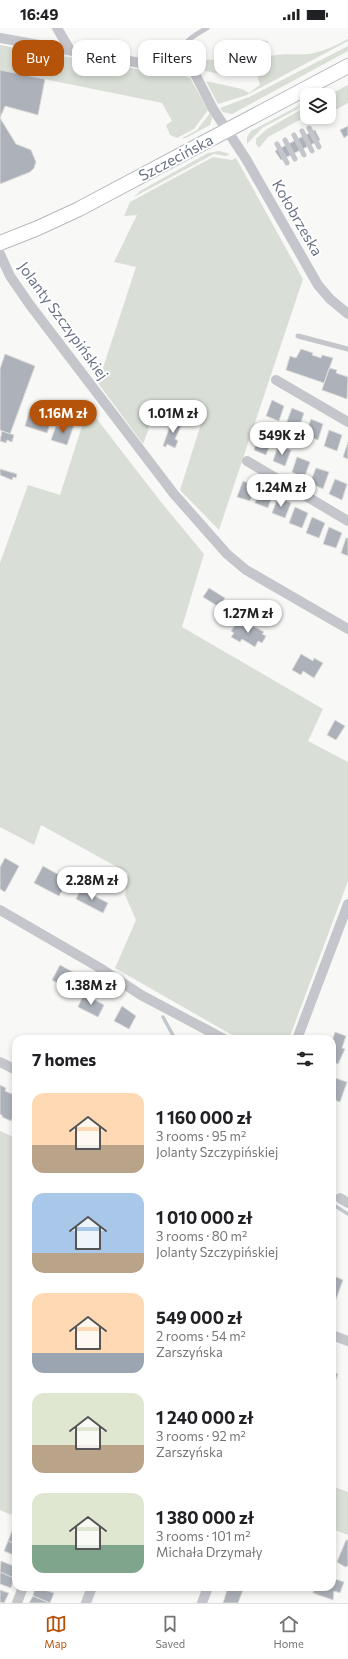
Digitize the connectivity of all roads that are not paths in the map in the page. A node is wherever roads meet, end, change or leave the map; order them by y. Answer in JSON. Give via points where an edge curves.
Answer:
{"nodes":[{"id":1,"x":207,"y":28,"type":"edge"},
{"id":2,"x":58,"y":30,"type":"edge"},
{"id":3,"x":0,"y":38,"type":"edge"},
{"id":4,"x":12,"y":40,"type":"edge"},
{"id":5,"x":55,"y":40,"type":"edge"},
{"id":6,"x":189,"y":40,"type":"edge"},
{"id":7,"x":64,"y":49,"type":"edge"},
{"id":8,"x":70,"y":50,"type":"junction"},
{"id":9,"x":138,"y":62,"type":"edge"},
{"id":10,"x":348,"y":66,"type":"edge"},
{"id":11,"x":196,"y":76,"type":"edge"},
{"id":12,"x":309,"y":128,"type":"dead end"},
{"id":13,"x":229,"y":130,"type":"junction"},
{"id":14,"x":302,"y":131,"type":"dead end"},
{"id":15,"x":294,"y":135,"type":"dead end"},
{"id":16,"x":285,"y":140,"type":"dead end"},
{"id":17,"x":277,"y":144,"type":"dead end"},
{"id":18,"x":319,"y":147,"type":"dead end"},
{"id":19,"x":312,"y":150,"type":"dead end"},
{"id":20,"x":304,"y":155,"type":"dead end"},
{"id":21,"x":295,"y":159,"type":"dead end"},
{"id":22,"x":287,"y":163,"type":"dead end"},
{"id":23,"x":0,"y":243,"type":"edge"},
{"id":24,"x":0,"y":254,"type":"edge"},
{"id":25,"x":348,"y":314,"type":"edge"},
{"id":26,"x":298,"y":336,"type":"dead end"},
{"id":27,"x":348,"y":349,"type":"edge"},
{"id":28,"x":276,"y":380,"type":"dead end"},
{"id":29,"x":348,"y":422,"type":"edge"},
{"id":30,"x":247,"y":461,"type":"dead end"},
{"id":31,"x":348,"y":521,"type":"edge"},
{"id":32,"x":348,"y":629,"type":"edge"},
{"id":33,"x":348,"y":904,"type":"edge"},
{"id":34,"x":0,"y":910,"type":"edge"},
{"id":35,"x":216,"y":1035,"type":"edge"},
{"id":36,"x":299,"y":1035,"type":"edge"},
{"id":37,"x":0,"y":1062,"type":"edge"},
{"id":38,"x":12,"y":1068,"type":"edge"},
{"id":39,"x":336,"y":1336,"type":"edge"},
{"id":40,"x":348,"y":1341,"type":"edge"},
{"id":41,"x":22,"y":1591,"type":"edge"},
{"id":42,"x":90,"y":1591,"type":"edge"},
{"id":43,"x":206,"y":1591,"type":"edge"},
{"id":44,"x":17,"y":1603,"type":"edge"},
{"id":45,"x":86,"y":1603,"type":"edge"},
{"id":46,"x":202,"y":1603,"type":"edge"}],
"edges":[{"from":1,"to":6,"type":"lane"},
{"from":2,"to":5,"type":"street"},
{"from":2,"to":8,"type":"street"},
{"from":3,"to":4,"type":"street"},
{"from":7,"to":8,"type":"street"},
{"from":8,"to":9,"type":"street"},
{"from":10,"to":13,"type":"main road","name":"Szczecińska"},
{"from":11,"to":13,"type":"street","name":"Kołobrzeska","via":[[213,109]]},
{"from":12,"to":18,"type":"lane"},
{"from":13,"to":23,"type":"main road","name":"Szczecińska","via":[[79,209]]},
{"from":13,"to":25,"type":"street","name":"Kołobrzeska","via":[[318,285]]},
{"from":14,"to":19,"type":"lane"},
{"from":15,"to":20,"type":"lane"},
{"from":16,"to":21,"type":"lane"},
{"from":17,"to":22,"type":"lane"},
{"from":24,"to":32,"type":"street","name":"Jolanty Szczypińskiej","via":[[10,276],[35,311],[174,494],[218,545],[246,570]]},
{"from":26,"to":27,"type":"lane"},
{"from":28,"to":29,"type":"street"},
{"from":30,"to":31,"type":"street"},
{"from":33,"to":36,"type":"street"},
{"from":34,"to":35,"type":"street","via":[[141,995]]},
{"from":37,"to":38,"type":"street"},
{"from":39,"to":40,"type":"street"},
{"from":41,"to":44,"type":"street"},
{"from":42,"to":45,"type":"street"},
{"from":43,"to":46,"type":"street"}]}
